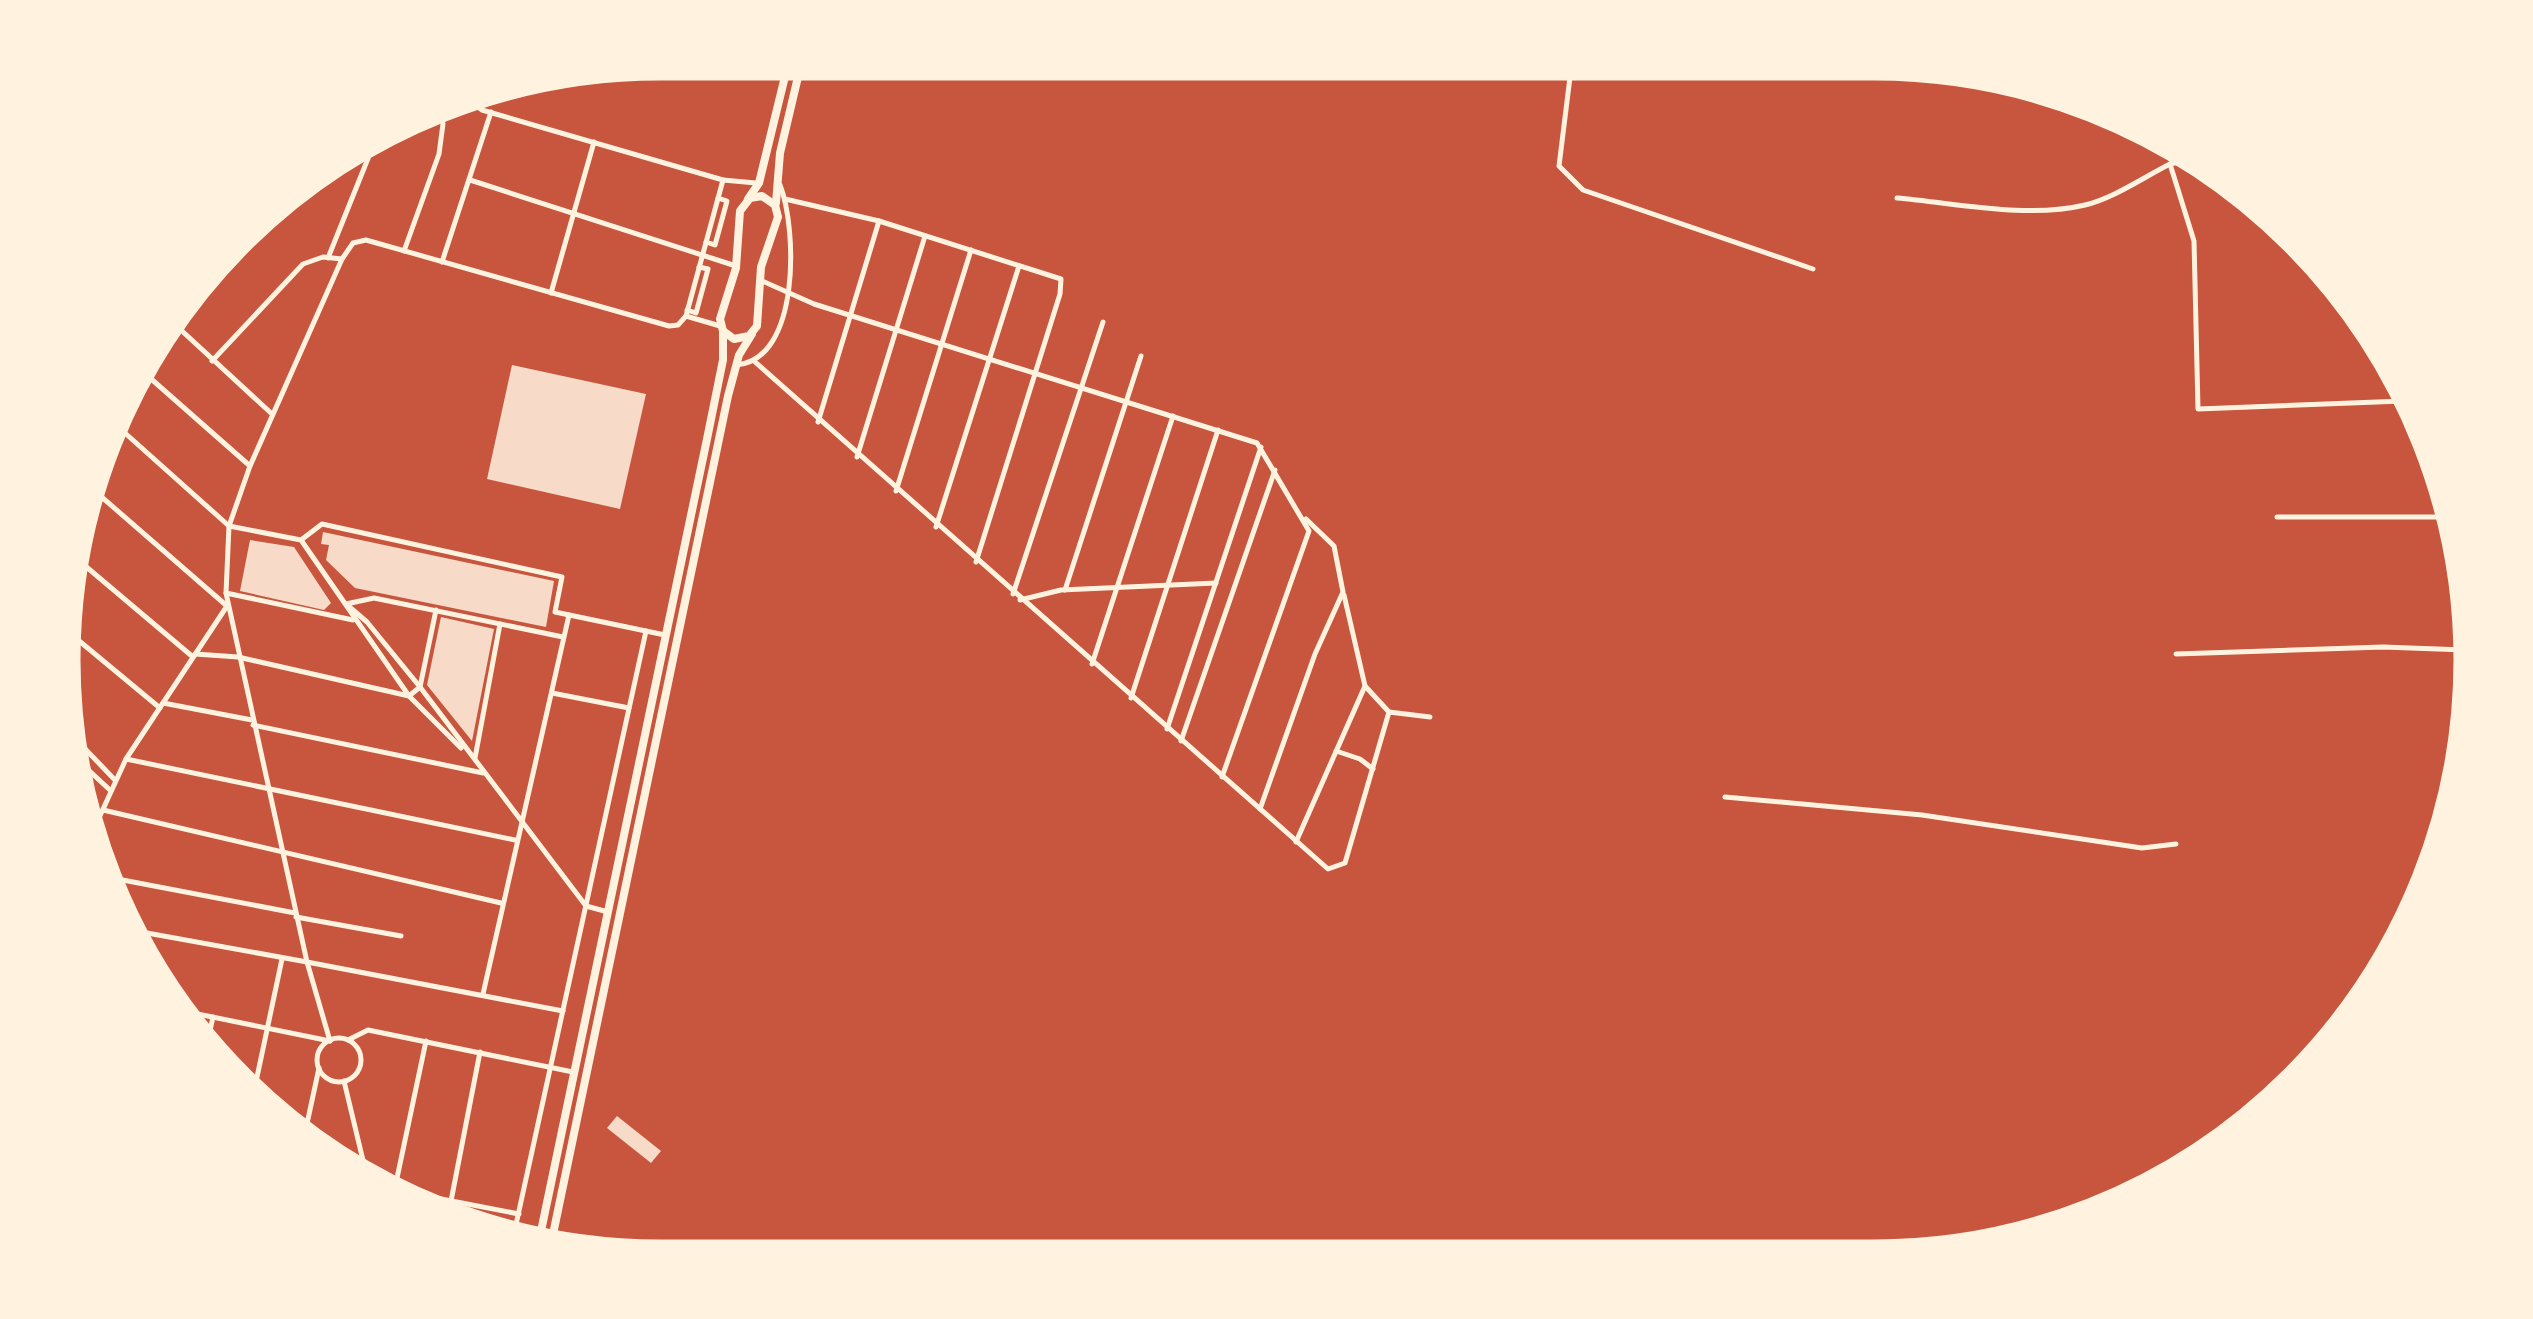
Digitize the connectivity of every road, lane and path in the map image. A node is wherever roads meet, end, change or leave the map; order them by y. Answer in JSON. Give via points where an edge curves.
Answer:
{"nodes":[{"id":1,"x":784,"y":78,"type":"edge"},
{"id":2,"x":798,"y":78,"type":"edge"},
{"id":3,"x":1570,"y":78,"type":"edge"},
{"id":4,"x":480,"y":106,"type":"edge"},
{"id":5,"x":491,"y":112,"type":"junction"},
{"id":6,"x":443,"y":124,"type":"dead end"},
{"id":7,"x":594,"y":142,"type":"junction"},
{"id":8,"x":370,"y":154,"type":"edge"},
{"id":9,"x":2177,"y":163,"type":"edge"},
{"id":10,"x":2170,"y":164,"type":"junction"},
{"id":11,"x":776,"y":178,"type":"junction"},
{"id":12,"x":470,"y":180,"type":"junction"},
{"id":13,"x":723,"y":180,"type":"junction"},
{"id":14,"x":759,"y":182,"type":"junction"},
{"id":15,"x":1897,"y":198,"type":"dead end"},
{"id":16,"x":785,"y":199,"type":"junction"},
{"id":17,"x":747,"y":200,"type":"junction"},
{"id":18,"x":777,"y":208,"type":"junction"},
{"id":19,"x":574,"y":214,"type":"junction"},
{"id":20,"x":879,"y":221,"type":"junction"},
{"id":21,"x":926,"y":236,"type":"junction"},
{"id":22,"x":971,"y":250,"type":"junction"},
{"id":23,"x":404,"y":251,"type":"junction"},
{"id":24,"x":702,"y":255,"type":"junction"},
{"id":25,"x":328,"y":258,"type":"junction"},
{"id":26,"x":342,"y":259,"type":"junction"},
{"id":27,"x":442,"y":262,"type":"junction"},
{"id":28,"x":736,"y":266,"type":"junction"},
{"id":29,"x":1020,"y":266,"type":"junction"},
{"id":30,"x":1813,"y":269,"type":"dead end"},
{"id":31,"x":759,"y":279,"type":"junction"},
{"id":32,"x":786,"y":291,"type":"junction"},
{"id":33,"x":552,"y":294,"type":"junction"},
{"id":34,"x":686,"y":313,"type":"junction"},
{"id":35,"x":851,"y":315,"type":"junction"},
{"id":36,"x":1102,"y":322,"type":"dead end"},
{"id":37,"x":722,"y":328,"type":"junction"},
{"id":38,"x":897,"y":328,"type":"junction"},
{"id":39,"x":180,"y":330,"type":"edge"},
{"id":40,"x":752,"y":334,"type":"junction"},
{"id":41,"x":942,"y":342,"type":"junction"},
{"id":42,"x":990,"y":356,"type":"junction"},
{"id":43,"x":1141,"y":356,"type":"dead end"},
{"id":44,"x":212,"y":361,"type":"junction"},
{"id":45,"x":754,"y":361,"type":"junction"},
{"id":46,"x":736,"y":365,"type":"junction"},
{"id":47,"x":1036,"y":371,"type":"junction"},
{"id":48,"x":150,"y":378,"type":"edge"},
{"id":49,"x":1082,"y":386,"type":"junction"},
{"id":50,"x":1126,"y":400,"type":"junction"},
{"id":51,"x":2395,"y":401,"type":"edge"},
{"id":52,"x":272,"y":414,"type":"junction"},
{"id":53,"x":1173,"y":416,"type":"junction"},
{"id":54,"x":818,"y":422,"type":"junction"},
{"id":55,"x":1218,"y":430,"type":"junction"},
{"id":56,"x":124,"y":432,"type":"edge"},
{"id":57,"x":1261,"y":447,"type":"junction"},
{"id":58,"x":857,"y":457,"type":"junction"},
{"id":59,"x":250,"y":466,"type":"junction"},
{"id":60,"x":1275,"y":469,"type":"junction"},
{"id":61,"x":896,"y":491,"type":"junction"},
{"id":62,"x":101,"y":496,"type":"edge"},
{"id":63,"x":1304,"y":517,"type":"junction"},
{"id":64,"x":2277,"y":517,"type":"dead end"},
{"id":65,"x":2438,"y":517,"type":"edge"},
{"id":66,"x":230,"y":526,"type":"junction"},
{"id":67,"x":936,"y":527,"type":"junction"},
{"id":68,"x":302,"y":540,"type":"junction"},
{"id":69,"x":976,"y":562,"type":"junction"},
{"id":70,"x":85,"y":566,"type":"edge"},
{"id":71,"x":1216,"y":583,"type":"junction"},
{"id":72,"x":1168,"y":585,"type":"junction"},
{"id":73,"x":1117,"y":588,"type":"junction"},
{"id":74,"x":1065,"y":590,"type":"junction"},
{"id":75,"x":1344,"y":592,"type":"junction"},
{"id":76,"x":226,"y":593,"type":"junction"},
{"id":77,"x":1013,"y":594,"type":"junction"},
{"id":78,"x":1020,"y":600,"type":"junction"},
{"id":79,"x":346,"y":604,"type":"junction"},
{"id":80,"x":226,"y":606,"type":"junction"},
{"id":81,"x":436,"y":610,"type":"junction"},
{"id":82,"x":568,"y":615,"type":"junction"},
{"id":83,"x":352,"y":620,"type":"junction"},
{"id":84,"x":500,"y":624,"type":"junction"},
{"id":85,"x":646,"y":631,"type":"junction"},
{"id":86,"x":665,"y":635,"type":"junction"},
{"id":87,"x":564,"y":637,"type":"junction"},
{"id":88,"x":79,"y":640,"type":"edge"},
{"id":89,"x":2455,"y":650,"type":"edge"},
{"id":90,"x":2176,"y":654,"type":"dead end"},
{"id":91,"x":194,"y":655,"type":"junction"},
{"id":92,"x":238,"y":657,"type":"junction"},
{"id":93,"x":1092,"y":664,"type":"junction"},
{"id":94,"x":420,"y":686,"type":"junction"},
{"id":95,"x":1364,"y":686,"type":"junction"},
{"id":96,"x":552,"y":692,"type":"junction"},
{"id":97,"x":409,"y":696,"type":"junction"},
{"id":98,"x":1131,"y":698,"type":"junction"},
{"id":99,"x":161,"y":705,"type":"junction"},
{"id":100,"x":629,"y":708,"type":"junction"},
{"id":101,"x":1389,"y":712,"type":"junction"},
{"id":102,"x":1430,"y":716,"type":"dead end"},
{"id":103,"x":252,"y":722,"type":"junction"},
{"id":104,"x":1167,"y":729,"type":"junction"},
{"id":105,"x":1180,"y":741,"type":"junction"},
{"id":106,"x":1335,"y":750,"type":"junction"},
{"id":107,"x":85,"y":752,"type":"edge"},
{"id":108,"x":126,"y":759,"type":"junction"},
{"id":109,"x":474,"y":761,"type":"junction"},
{"id":110,"x":1374,"y":769,"type":"junction"},
{"id":111,"x":89,"y":771,"type":"edge"},
{"id":112,"x":483,"y":773,"type":"junction"},
{"id":113,"x":1222,"y":777,"type":"junction"},
{"id":114,"x":115,"y":780,"type":"junction"},
{"id":115,"x":266,"y":785,"type":"junction"},
{"id":116,"x":111,"y":792,"type":"junction"},
{"id":117,"x":1725,"y":797,"type":"dead end"},
{"id":118,"x":103,"y":810,"type":"junction"},
{"id":119,"x":1260,"y":810,"type":"junction"},
{"id":120,"x":99,"y":818,"type":"edge"},
{"id":121,"x":524,"y":828,"type":"junction"},
{"id":122,"x":514,"y":840,"type":"junction"},
{"id":123,"x":1296,"y":842,"type":"junction"},
{"id":124,"x":2176,"y":844,"type":"dead end"},
{"id":125,"x":282,"y":852,"type":"junction"},
{"id":126,"x":121,"y":880,"type":"edge"},
{"id":127,"x":501,"y":903,"type":"junction"},
{"id":128,"x":586,"y":906,"type":"junction"},
{"id":129,"x":608,"y":912,"type":"junction"},
{"id":130,"x":296,"y":915,"type":"junction"},
{"id":131,"x":146,"y":933,"type":"edge"},
{"id":132,"x":401,"y":936,"type":"dead end"},
{"id":133,"x":282,"y":958,"type":"junction"},
{"id":134,"x":306,"y":962,"type":"junction"},
{"id":135,"x":483,"y":994,"type":"junction"},
{"id":136,"x":563,"y":1011,"type":"junction"},
{"id":137,"x":197,"y":1013,"type":"edge"},
{"id":138,"x":213,"y":1017,"type":"junction"},
{"id":139,"x":210,"y":1029,"type":"edge"},
{"id":140,"x":268,"y":1029,"type":"junction"},
{"id":141,"x":330,"y":1040,"type":"junction"},
{"id":142,"x":348,"y":1040,"type":"junction"},
{"id":143,"x":426,"y":1041,"type":"junction"},
{"id":144,"x":480,"y":1052,"type":"junction"},
{"id":145,"x":551,"y":1066,"type":"junction"},
{"id":146,"x":319,"y":1068,"type":"junction"},
{"id":147,"x":574,"y":1073,"type":"junction"},
{"id":148,"x":257,"y":1079,"type":"edge"},
{"id":149,"x":344,"y":1082,"type":"junction"},
{"id":150,"x":307,"y":1122,"type":"edge"},
{"id":151,"x":362,"y":1160,"type":"edge"},
{"id":152,"x":397,"y":1179,"type":"edge"},
{"id":153,"x":445,"y":1200,"type":"edge"},
{"id":154,"x":451,"y":1201,"type":"junction"},
{"id":155,"x":518,"y":1214,"type":"junction"},
{"id":156,"x":516,"y":1224,"type":"edge"},
{"id":157,"x":541,"y":1229,"type":"edge"},
{"id":158,"x":554,"y":1231,"type":"edge"}],
"edges":[{"from":1,"to":14,"type":"highway"},
{"from":2,"to":11,"type":"highway"},
{"from":3,"to":30,"type":"street","via":[[1559,166],[1583,190]]},
{"from":4,"to":5,"type":"street"},
{"from":5,"to":7,"type":"street"},
{"from":5,"to":12,"type":"street"},
{"from":6,"to":23,"type":"street"},
{"from":7,"to":13,"type":"street"},
{"from":7,"to":19,"type":"street"},
{"from":8,"to":25,"type":"street"},
{"from":9,"to":10,"type":"street"},
{"from":10,"to":15,"type":"street","via":[[2075,207]]},
{"from":10,"to":51,"type":"street","via":[[2194,241],[2198,408]]},
{"from":11,"to":16,"type":"street"},
{"from":11,"to":18,"type":"highway"},
{"from":12,"to":19,"type":"street"},
{"from":12,"to":27,"type":"street"},
{"from":13,"to":14,"type":"street"},
{"from":13,"to":24,"type":"street"},
{"from":14,"to":17,"type":"highway"},
{"from":16,"to":20,"type":"street"},
{"from":16,"to":32,"type":"street","via":[[792,245]]},
{"from":17,"to":18,"type":"highway","via":[[762,196]]},
{"from":17,"to":28,"type":"highway","via":[[740,211]]},
{"from":18,"to":31,"type":"highway"},
{"from":19,"to":24,"type":"street"},
{"from":19,"to":33,"type":"street"},
{"from":20,"to":21,"type":"street"},
{"from":20,"to":35,"type":"street"},
{"from":21,"to":22,"type":"street"},
{"from":21,"to":38,"type":"street"},
{"from":22,"to":29,"type":"street"},
{"from":22,"to":41,"type":"street"},
{"from":23,"to":26,"type":"street","via":[[366,240],[353,243]]},
{"from":23,"to":27,"type":"street"},
{"from":24,"to":28,"type":"street"},
{"from":24,"to":34,"type":"street"},
{"from":25,"to":26,"type":"street"},
{"from":25,"to":44,"type":"street","via":[[303,264]]},
{"from":26,"to":52,"type":"street"},
{"from":27,"to":33,"type":"street"},
{"from":28,"to":37,"type":"highway"},
{"from":29,"to":42,"type":"street"},
{"from":29,"to":47,"type":"street","via":[[1061,279]]},
{"from":31,"to":32,"type":"street"},
{"from":31,"to":40,"type":"highway"},
{"from":32,"to":35,"type":"street"},
{"from":32,"to":45,"type":"street","via":[[776,335]]},
{"from":33,"to":34,"type":"street","via":[[670,326]]},
{"from":34,"to":37,"type":"street"},
{"from":35,"to":38,"type":"street"},
{"from":35,"to":54,"type":"street"},
{"from":36,"to":49,"type":"street"},
{"from":37,"to":40,"type":"highway","via":[[737,339]]},
{"from":37,"to":86,"type":"highway","via":[[723,360]]},
{"from":38,"to":41,"type":"street"},
{"from":38,"to":58,"type":"street"},
{"from":39,"to":44,"type":"street"},
{"from":40,"to":46,"type":"highway"},
{"from":41,"to":42,"type":"street"},
{"from":41,"to":61,"type":"street"},
{"from":42,"to":47,"type":"street"},
{"from":42,"to":67,"type":"street"},
{"from":43,"to":50,"type":"street"},
{"from":44,"to":52,"type":"street"},
{"from":45,"to":46,"type":"street"},
{"from":45,"to":54,"type":"street"},
{"from":46,"to":158,"type":"highway"},
{"from":47,"to":49,"type":"street"},
{"from":47,"to":69,"type":"street"},
{"from":48,"to":59,"type":"street"},
{"from":49,"to":50,"type":"street"},
{"from":49,"to":77,"type":"street"},
{"from":50,"to":53,"type":"street"},
{"from":50,"to":74,"type":"street"},
{"from":52,"to":59,"type":"street"},
{"from":53,"to":55,"type":"street"},
{"from":53,"to":73,"type":"street"},
{"from":54,"to":58,"type":"street"},
{"from":55,"to":57,"type":"street"},
{"from":55,"to":72,"type":"street"},
{"from":56,"to":66,"type":"street"},
{"from":57,"to":60,"type":"street"},
{"from":57,"to":71,"type":"street"},
{"from":58,"to":61,"type":"street"},
{"from":59,"to":66,"type":"street"},
{"from":60,"to":63,"type":"street"},
{"from":60,"to":105,"type":"street"},
{"from":61,"to":67,"type":"street"},
{"from":62,"to":80,"type":"street"},
{"from":63,"to":75,"type":"street","via":[[1334,546]]},
{"from":63,"to":113,"type":"street","via":[[1302,554]]},
{"from":64,"to":65,"type":"street"},
{"from":66,"to":68,"type":"street"},
{"from":66,"to":76,"type":"street"},
{"from":67,"to":69,"type":"street"},
{"from":68,"to":79,"type":"street"},
{"from":68,"to":82,"type":"street","via":[[322,524],[562,577],[555,612]]},
{"from":69,"to":77,"type":"street"},
{"from":70,"to":91,"type":"street"},
{"from":71,"to":72,"type":"street"},
{"from":71,"to":104,"type":"street"},
{"from":72,"to":73,"type":"street"},
{"from":72,"to":98,"type":"street"},
{"from":73,"to":74,"type":"street"},
{"from":73,"to":93,"type":"street"},
{"from":74,"to":78,"type":"street"},
{"from":75,"to":95,"type":"street"},
{"from":75,"to":119,"type":"street"},
{"from":76,"to":80,"type":"street"},
{"from":76,"to":83,"type":"street"},
{"from":77,"to":78,"type":"street"},
{"from":78,"to":93,"type":"street"},
{"from":79,"to":81,"type":"street","via":[[374,598]]},
{"from":79,"to":83,"type":"street"},
{"from":79,"to":94,"type":"street"},
{"from":80,"to":91,"type":"street"},
{"from":80,"to":92,"type":"street"},
{"from":81,"to":84,"type":"street"},
{"from":81,"to":94,"type":"street"},
{"from":82,"to":85,"type":"street"},
{"from":82,"to":87,"type":"street"},
{"from":83,"to":97,"type":"street"},
{"from":84,"to":87,"type":"street"},
{"from":84,"to":109,"type":"street"},
{"from":85,"to":86,"type":"street"},
{"from":85,"to":100,"type":"street"},
{"from":86,"to":129,"type":"highway"},
{"from":87,"to":96,"type":"street"},
{"from":88,"to":99,"type":"street"},
{"from":89,"to":90,"type":"street"},
{"from":91,"to":92,"type":"street"},
{"from":91,"to":99,"type":"street"},
{"from":92,"to":97,"type":"street"},
{"from":92,"to":103,"type":"street"},
{"from":93,"to":98,"type":"street"},
{"from":94,"to":97,"type":"street"},
{"from":94,"to":109,"type":"street"},
{"from":95,"to":101,"type":"street"},
{"from":95,"to":106,"type":"street"},
{"from":96,"to":100,"type":"street"},
{"from":96,"to":121,"type":"street"},
{"from":97,"to":109,"type":"street"},
{"from":98,"to":104,"type":"street"},
{"from":99,"to":103,"type":"street"},
{"from":99,"to":108,"type":"street"},
{"from":100,"to":128,"type":"street"},
{"from":101,"to":102,"type":"street"},
{"from":101,"to":110,"type":"street"},
{"from":103,"to":112,"type":"street"},
{"from":103,"to":115,"type":"street"},
{"from":104,"to":105,"type":"street"},
{"from":105,"to":113,"type":"street"},
{"from":106,"to":110,"type":"street"},
{"from":106,"to":123,"type":"street"},
{"from":107,"to":114,"type":"street"},
{"from":108,"to":114,"type":"street"},
{"from":108,"to":115,"type":"street"},
{"from":109,"to":112,"type":"street"},
{"from":110,"to":123,"type":"street","via":[[1345,863],[1328,869]]},
{"from":111,"to":116,"type":"street"},
{"from":112,"to":121,"type":"street"},
{"from":113,"to":119,"type":"street"},
{"from":114,"to":116,"type":"street"},
{"from":115,"to":122,"type":"street"},
{"from":115,"to":125,"type":"street"},
{"from":116,"to":118,"type":"street"},
{"from":117,"to":124,"type":"street","via":[[1922,815],[2142,848]]},
{"from":118,"to":120,"type":"street"},
{"from":118,"to":125,"type":"street"},
{"from":119,"to":123,"type":"street"},
{"from":121,"to":122,"type":"street"},
{"from":121,"to":128,"type":"street"},
{"from":122,"to":127,"type":"street"},
{"from":125,"to":127,"type":"street"},
{"from":125,"to":130,"type":"street"},
{"from":126,"to":130,"type":"street"},
{"from":127,"to":135,"type":"street"},
{"from":128,"to":129,"type":"street"},
{"from":128,"to":136,"type":"street"},
{"from":129,"to":147,"type":"highway"},
{"from":130,"to":132,"type":"street"},
{"from":130,"to":134,"type":"street"},
{"from":131,"to":133,"type":"street"},
{"from":133,"to":134,"type":"street"},
{"from":133,"to":140,"type":"street"},
{"from":134,"to":135,"type":"street"},
{"from":134,"to":141,"type":"street"},
{"from":135,"to":136,"type":"street"},
{"from":136,"to":145,"type":"street"},
{"from":137,"to":138,"type":"street"},
{"from":138,"to":139,"type":"street"},
{"from":138,"to":140,"type":"street"},
{"from":140,"to":141,"type":"street"},
{"from":140,"to":148,"type":"street"},
{"from":141,"to":142,"type":"street"},
{"from":141,"to":146,"type":"street","via":[[319,1052]]},
{"from":142,"to":143,"type":"street","via":[[368,1030]]},
{"from":142,"to":149,"type":"street","via":[[359,1051],[360,1066]]},
{"from":143,"to":144,"type":"street"},
{"from":143,"to":152,"type":"street"},
{"from":144,"to":145,"type":"street"},
{"from":144,"to":154,"type":"street"},
{"from":145,"to":147,"type":"street"},
{"from":145,"to":155,"type":"street"},
{"from":146,"to":149,"type":"street","via":[[326,1078]]},
{"from":146,"to":150,"type":"street"},
{"from":147,"to":157,"type":"highway"},
{"from":149,"to":151,"type":"street"},
{"from":153,"to":154,"type":"street"},
{"from":154,"to":155,"type":"street"},
{"from":155,"to":156,"type":"street"}]}
